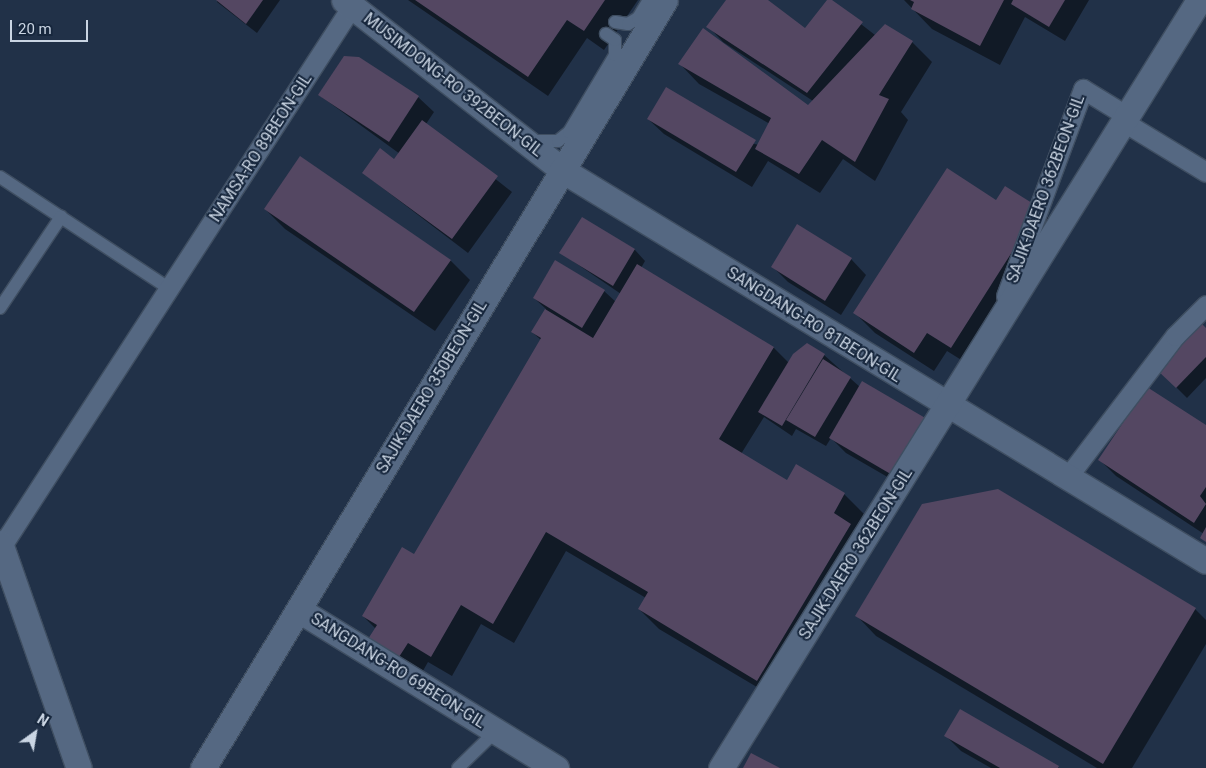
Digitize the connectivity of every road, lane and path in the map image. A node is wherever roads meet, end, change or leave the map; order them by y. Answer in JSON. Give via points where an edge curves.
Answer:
{"nodes":[{"id":1,"x":1199,"y":0,"type":"edge"},
{"id":2,"x":662,"y":1,"type":"edge"},
{"id":3,"x":348,"y":3,"type":"edge"},
{"id":4,"x":615,"y":22,"type":"dead end"},
{"id":5,"x":606,"y":34,"type":"dead end"},
{"id":6,"x":1125,"y":119,"type":"junction"},
{"id":7,"x":522,"y":139,"type":"junction"},
{"id":8,"x":562,"y":170,"type":"junction"},
{"id":9,"x":1206,"y":172,"type":"edge"},
{"id":10,"x":0,"y":177,"type":"edge"},
{"id":11,"x":61,"y":217,"type":"junction"},
{"id":12,"x":170,"y":290,"type":"junction"},
{"id":13,"x":1206,"y":305,"type":"edge"},
{"id":14,"x":0,"y":308,"type":"edge"},
{"id":15,"x":990,"y":339,"type":"junction"},
{"id":16,"x":947,"y":408,"type":"junction"},
{"id":17,"x":1066,"y":479,"type":"junction"},
{"id":18,"x":1,"y":544,"type":"edge"},
{"id":19,"x":1206,"y":561,"type":"edge"},
{"id":20,"x":300,"y":610,"type":"junction"},
{"id":21,"x":496,"y":731,"type":"junction"},
{"id":22,"x":79,"y":768,"type":"edge"},
{"id":23,"x":203,"y":768,"type":"edge"},
{"id":24,"x":458,"y":768,"type":"edge"},
{"id":25,"x":556,"y":768,"type":"edge"},
{"id":26,"x":721,"y":768,"type":"edge"}],
"edges":[{"from":1,"to":6,"type":"street","name":"SAJIK-DAERO 362BEON-GIL"},
{"from":2,"to":4,"type":"lane","via":[[628,24]]},
{"from":2,"to":8,"type":"street","name":"SAJIK-DAERO 350BEON-GIL"},
{"from":3,"to":7,"type":"street","name":"MUSIMDONG-RO 392BEON-GIL"},
{"from":3,"to":12,"type":"street","name":"NAMSA-RO 89BEON-GIL"},
{"from":5,"to":7,"type":"lane","via":[[615,40],[615,55],[570,132],[545,143]]},
{"from":6,"to":9,"type":"street"},
{"from":6,"to":15,"type":"street","name":"SAJIK-DAERO 362BEON-GIL"},
{"from":6,"to":15,"type":"street","name":"SAJIK-DAERO 362BEON-GIL","via":[[1083,89]]},
{"from":7,"to":8,"type":"street","name":"MUSIMDONG-RO 392BEON-GIL"},
{"from":8,"to":16,"type":"street","name":"SANGDANG-RO 81BEON-GIL"},
{"from":8,"to":20,"type":"street","name":"SAJIK-DAERO 350BEON-GIL"},
{"from":10,"to":11,"type":"lane"},
{"from":11,"to":12,"type":"lane"},
{"from":11,"to":14,"type":"lane"},
{"from":12,"to":18,"type":"street","name":"NAMSA-RO 89BEON-GIL"},
{"from":13,"to":17,"type":"street","via":[[1175,336]]},
{"from":15,"to":16,"type":"street","name":"SAJIK-DAERO 362BEON-GIL"},
{"from":16,"to":17,"type":"street","name":"SANGDANG-RO 81BEON-GIL"},
{"from":16,"to":26,"type":"street","name":"SAJIK-DAERO 362BEON-GIL"},
{"from":17,"to":19,"type":"street","name":"SANGDANG-RO 81BEON-GIL"},
{"from":18,"to":22,"type":"street"},
{"from":20,"to":21,"type":"street","name":"SANGDANG-RO 69BEON-GIL"},
{"from":20,"to":23,"type":"street","name":"SAJIK-DAERO 350BEON-GIL"},
{"from":21,"to":24,"type":"lane","name":"SANGDANG-RO 69BEON-GIL"},
{"from":21,"to":25,"type":"street","name":"SANGDANG-RO 69BEON-GIL"}]}
